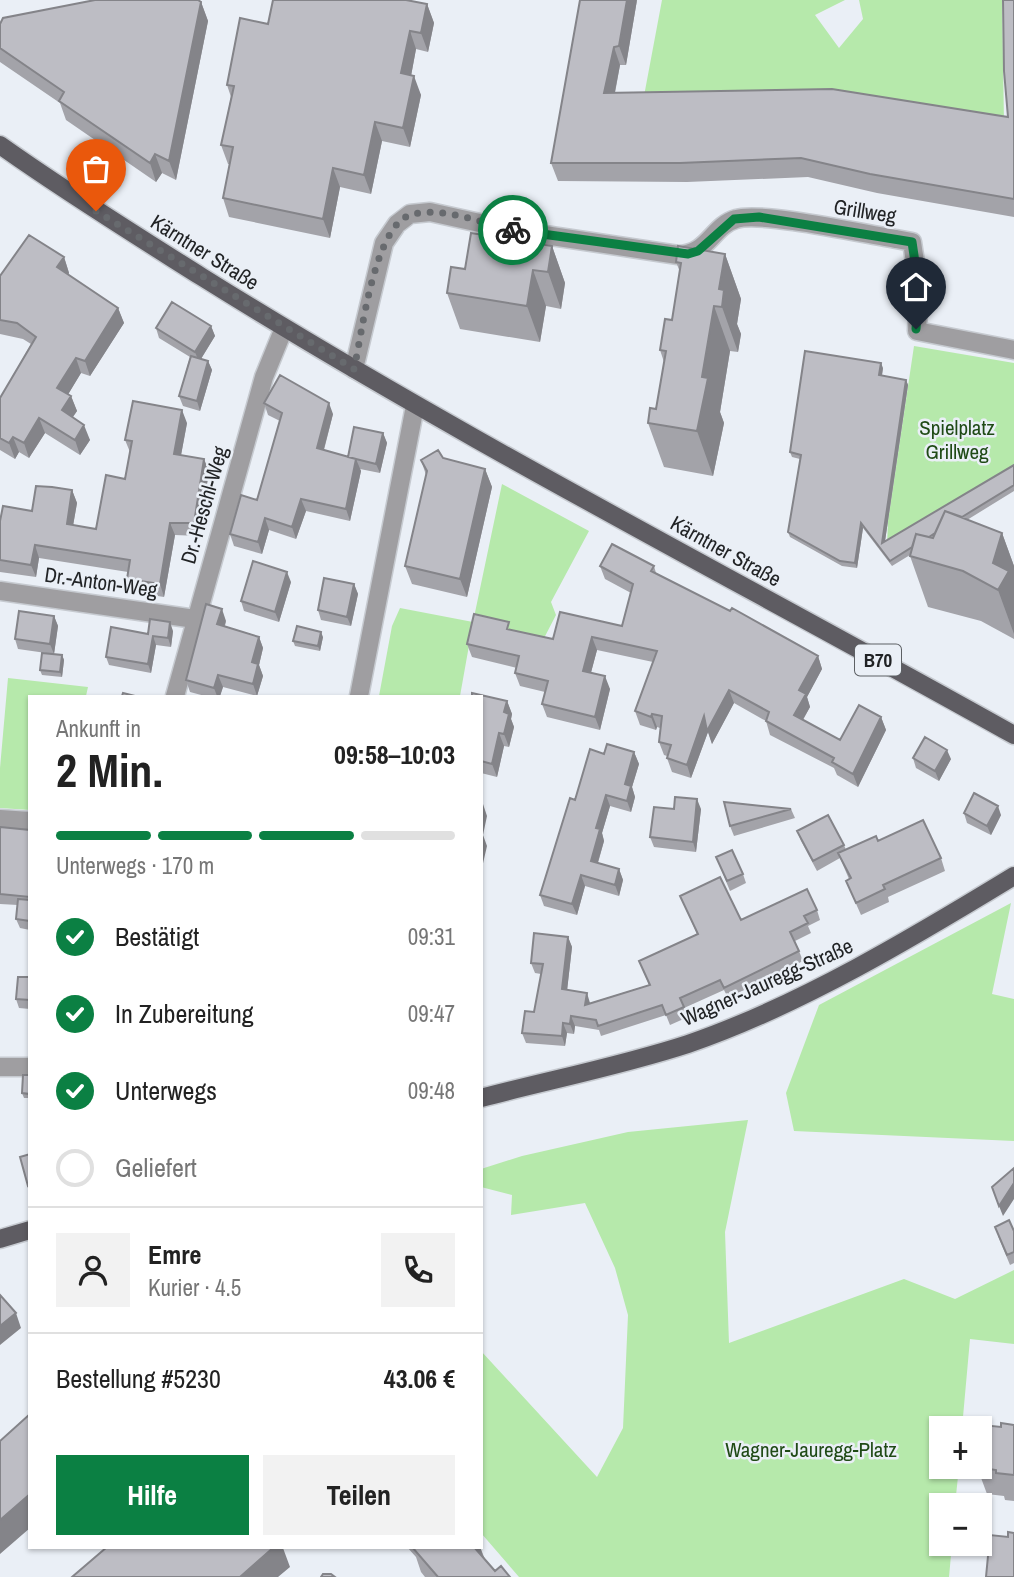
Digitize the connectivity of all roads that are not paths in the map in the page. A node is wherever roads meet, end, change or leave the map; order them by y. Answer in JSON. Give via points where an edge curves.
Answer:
{"nodes":[{"id":1,"x":0,"y":145,"type":"edge"},
{"id":2,"x":284,"y":328,"type":"junction"},
{"id":3,"x":1014,"y":350,"type":"edge"},
{"id":4,"x":354,"y":369,"type":"junction"},
{"id":5,"x":415,"y":406,"type":"junction"},
{"id":6,"x":0,"y":591,"type":"edge"},
{"id":7,"x":195,"y":619,"type":"junction"},
{"id":8,"x":175,"y":695,"type":"edge"},
{"id":9,"x":359,"y":695,"type":"edge"},
{"id":10,"x":1014,"y":735,"type":"edge"},
{"id":11,"x":0,"y":819,"type":"edge"},
{"id":12,"x":28,"y":821,"type":"edge"},
{"id":13,"x":1014,"y":876,"type":"edge"},
{"id":14,"x":0,"y":1067,"type":"edge"},
{"id":15,"x":28,"y":1067,"type":"edge"},
{"id":16,"x":483,"y":1097,"type":"edge"},
{"id":17,"x":28,"y":1231,"type":"edge"},
{"id":18,"x":0,"y":1239,"type":"edge"}],
"edges":[{"from":1,"to":2,"type":"main road","name":"Kärntner Straße","number":"B70","via":[[54,184]]},
{"from":2,"to":4,"type":"main road","name":"Kärntner Straße","number":"B70"},
{"from":2,"to":7,"type":"street","name":"Dr.-Heschl-Weg","via":[[264,377]]},
{"from":3,"to":4,"type":"street","name":"Grillweg","via":[[917,331],[919,289],[912,242],[759,217],[734,219],[698,251],[678,255],[511,230],[430,212],[410,214],[389,233],[378,259]]},
{"from":4,"to":5,"type":"main road","name":"Kärntner Straße","number":"B70"},
{"from":5,"to":9,"type":"street"},
{"from":5,"to":10,"type":"main road","name":"Kärntner Straße","number":"B70"},
{"from":6,"to":7,"type":"street","name":"Dr.-Anton-Weg"},
{"from":7,"to":8,"type":"street","name":"Dr.-Heschl-Weg"},
{"from":11,"to":12,"type":"street"},
{"from":13,"to":16,"type":"main road","name":"Wagner-Jauregg-Straße","via":[[860,966],[733,1026],[687,1044]]},
{"from":14,"to":15,"type":"street"},
{"from":17,"to":18,"type":"main road"}]}
